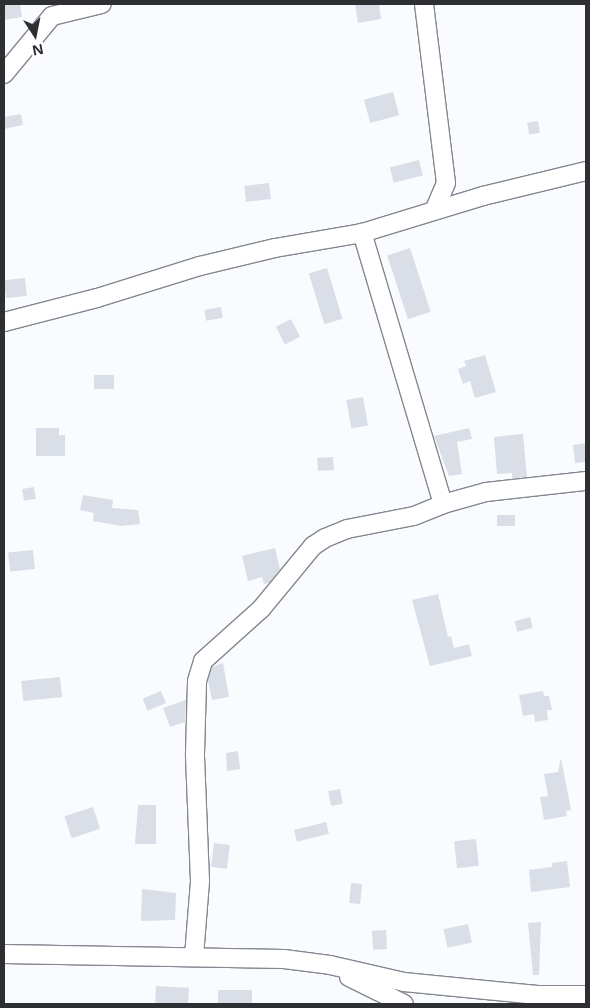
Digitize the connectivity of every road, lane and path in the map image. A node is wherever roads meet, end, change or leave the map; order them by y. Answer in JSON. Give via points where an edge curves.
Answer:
{"nodes":[{"id":1,"x":102,"y":4,"type":"edge"},
{"id":2,"x":424,"y":4,"type":"edge"},
{"id":3,"x":4,"y":74,"type":"edge"},
{"id":4,"x":586,"y":171,"type":"edge"},
{"id":5,"x":434,"y":211,"type":"junction"},
{"id":6,"x":362,"y":233,"type":"junction"},
{"id":7,"x":4,"y":322,"type":"edge"},
{"id":8,"x":586,"y":481,"type":"edge"},
{"id":9,"x":443,"y":504,"type":"junction"},
{"id":10,"x":4,"y":954,"type":"edge"},
{"id":11,"x":194,"y":956,"type":"junction"},
{"id":12,"x":330,"y":964,"type":"junction"},
{"id":13,"x":576,"y":998,"type":"edge"},
{"id":14,"x":404,"y":1004,"type":"edge"}],
"edges":[{"from":1,"to":3,"type":"street","via":[[52,16]]},
{"from":2,"to":5,"type":"street","via":[[446,183]]},
{"from":4,"to":5,"type":"street"},
{"from":5,"to":6,"type":"street"},
{"from":6,"to":7,"type":"street","via":[[209,264]]},
{"from":6,"to":9,"type":"street"},
{"from":8,"to":9,"type":"street","via":[[486,492]]},
{"from":9,"to":11,"type":"street","via":[[414,516],[346,529],[325,538],[313,546],[261,609],[202,661],[197,681],[195,754],[200,881]]},
{"from":10,"to":11,"type":"street"},
{"from":11,"to":12,"type":"street"},
{"from":12,"to":13,"type":"street","via":[[404,982]]},
{"from":12,"to":14,"type":"street"}]}
